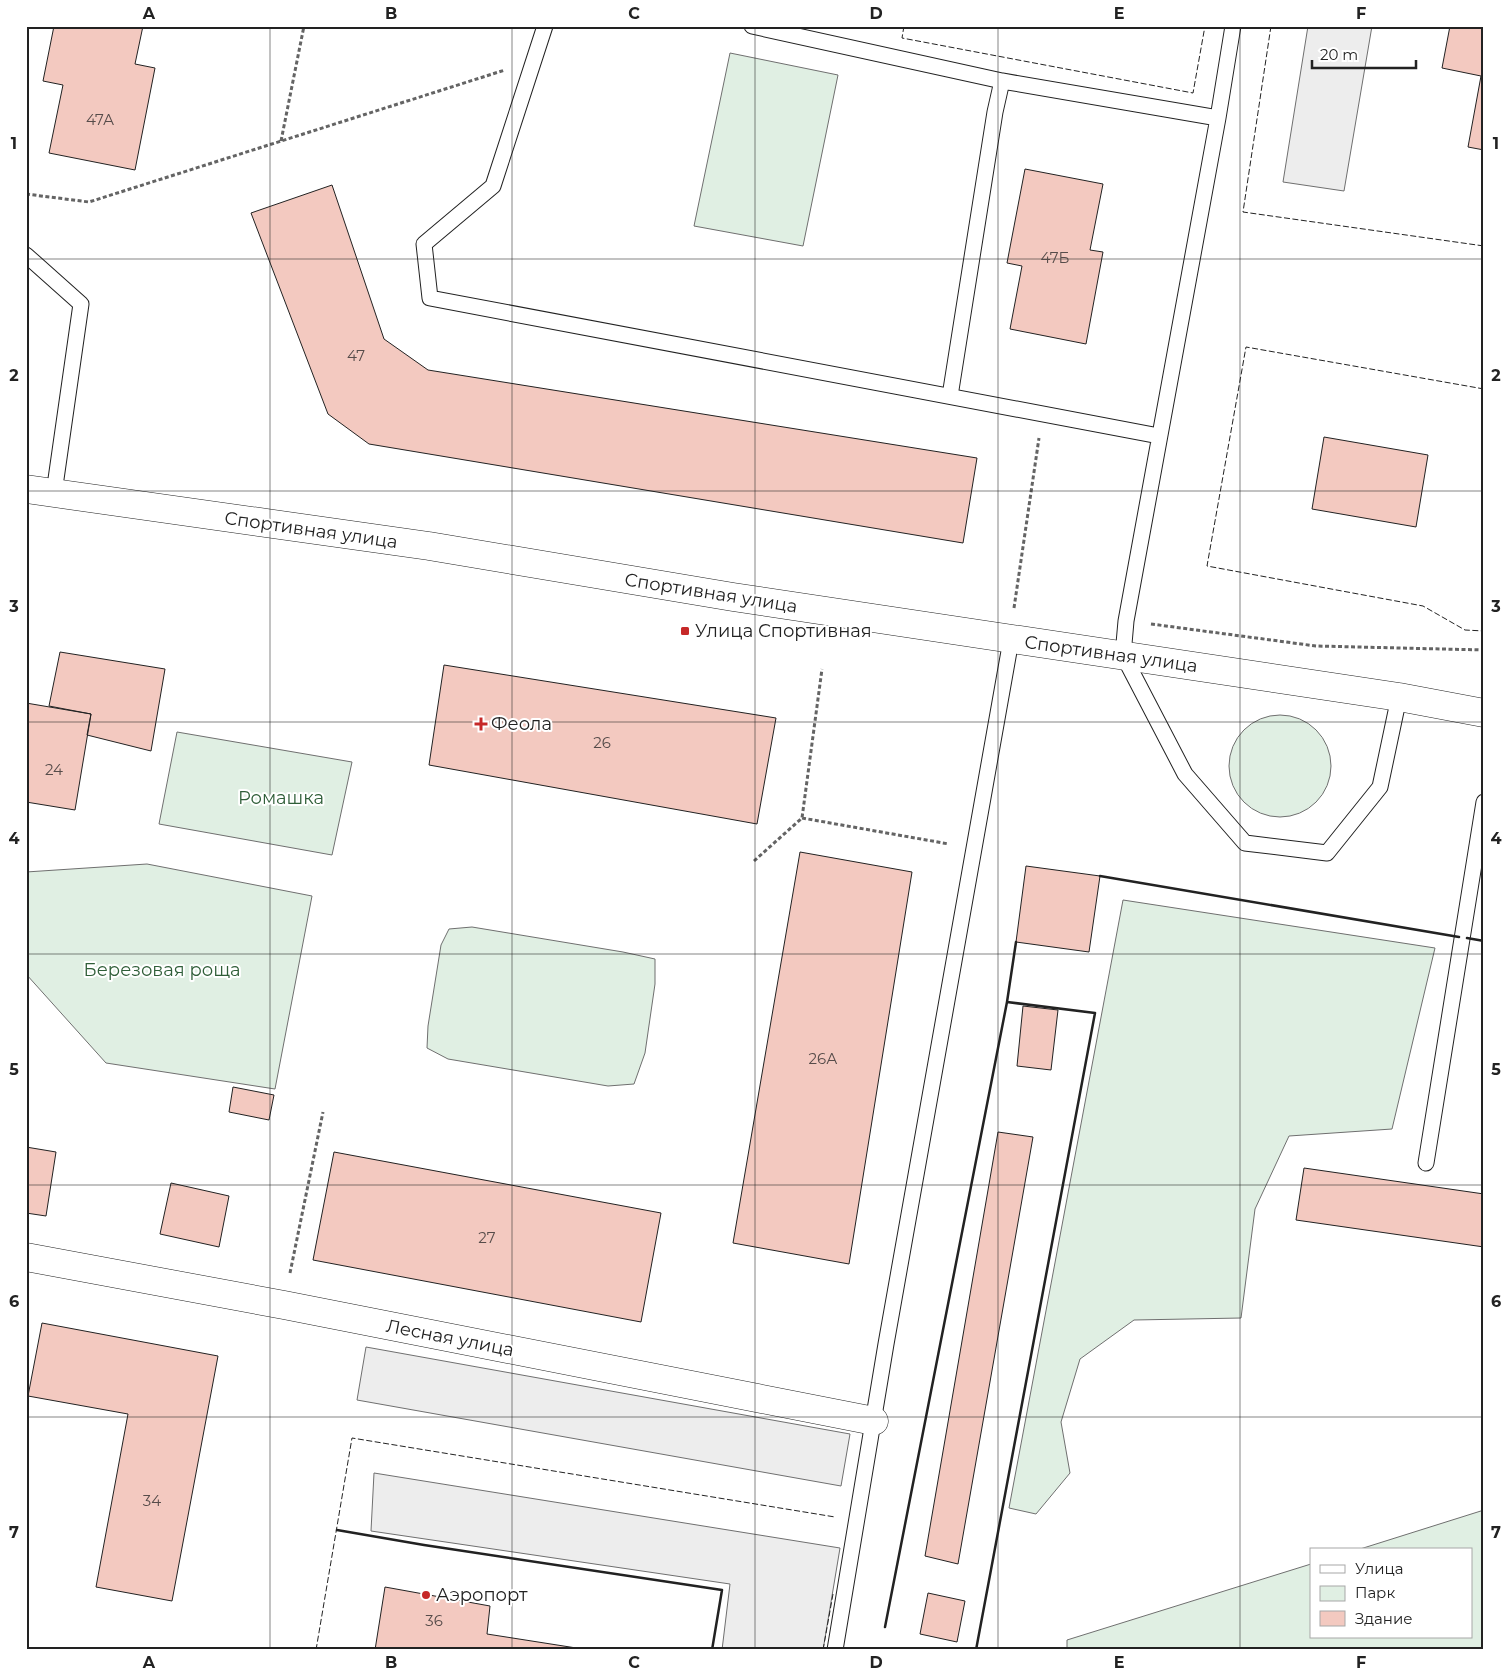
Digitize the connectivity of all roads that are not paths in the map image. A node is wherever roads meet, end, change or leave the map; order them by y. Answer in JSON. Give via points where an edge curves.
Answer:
{"nodes":[{"id":1,"x":545,"y":26,"type":"edge"},
{"id":2,"x":752,"y":26,"type":"edge"},
{"id":3,"x":1233,"y":26,"type":"edge"},
{"id":4,"x":1002,"y":81,"type":"junction"},
{"id":5,"x":1218,"y":118,"type":"junction"},
{"id":6,"x":26,"y":255,"type":"edge"},
{"id":7,"x":950,"y":396,"type":"junction"},
{"id":8,"x":1159,"y":436,"type":"junction"},
{"id":9,"x":26,"y":488,"type":"edge"},
{"id":10,"x":54,"y":493,"type":"junction"},
{"id":11,"x":1011,"y":640,"type":"junction"},
{"id":12,"x":1123,"y":655,"type":"junction"},
{"id":13,"x":1399,"y":697,"type":"junction"},
{"id":14,"x":1484,"y":713,"type":"edge"},
{"id":15,"x":1484,"y":802,"type":"edge"},
{"id":16,"x":1426,"y":1163,"type":"dead end"},
{"id":17,"x":26,"y":1257,"type":"edge"},
{"id":18,"x":874,"y":1421,"type":"junction"},
{"id":19,"x":835,"y":1650,"type":"edge"}],
"edges":[{"from":1,"to":7,"type":"lane","via":[[493,186],[424,244],[430,298]]},
{"from":2,"to":4,"type":"lane"},
{"from":3,"to":5,"type":"lane"},
{"from":4,"to":5,"type":"lane"},
{"from":4,"to":7,"type":"lane"},
{"from":5,"to":8,"type":"lane"},
{"from":6,"to":10,"type":"lane","via":[[80,304]]},
{"from":7,"to":8,"type":"lane"},
{"from":8,"to":12,"type":"lane","via":[[1126,621]]},
{"from":9,"to":10,"type":"street","name":"Спортивная улица"},
{"from":10,"to":11,"type":"street","name":"Спортивная улица","via":[[429,546]]},
{"from":11,"to":12,"type":"street","name":"Спортивная улица"},
{"from":11,"to":18,"type":"lane"},
{"from":12,"to":13,"type":"street","name":"Спортивная улица"},
{"from":12,"to":13,"type":"lane","via":[[1185,774],[1245,843],[1327,853],[1380,786]]},
{"from":13,"to":14,"type":"street","name":"Спортивная улица"},
{"from":15,"to":16,"type":"lane"},
{"from":17,"to":18,"type":"street","name":"Лесная улица"},
{"from":18,"to":19,"type":"lane"}]}
